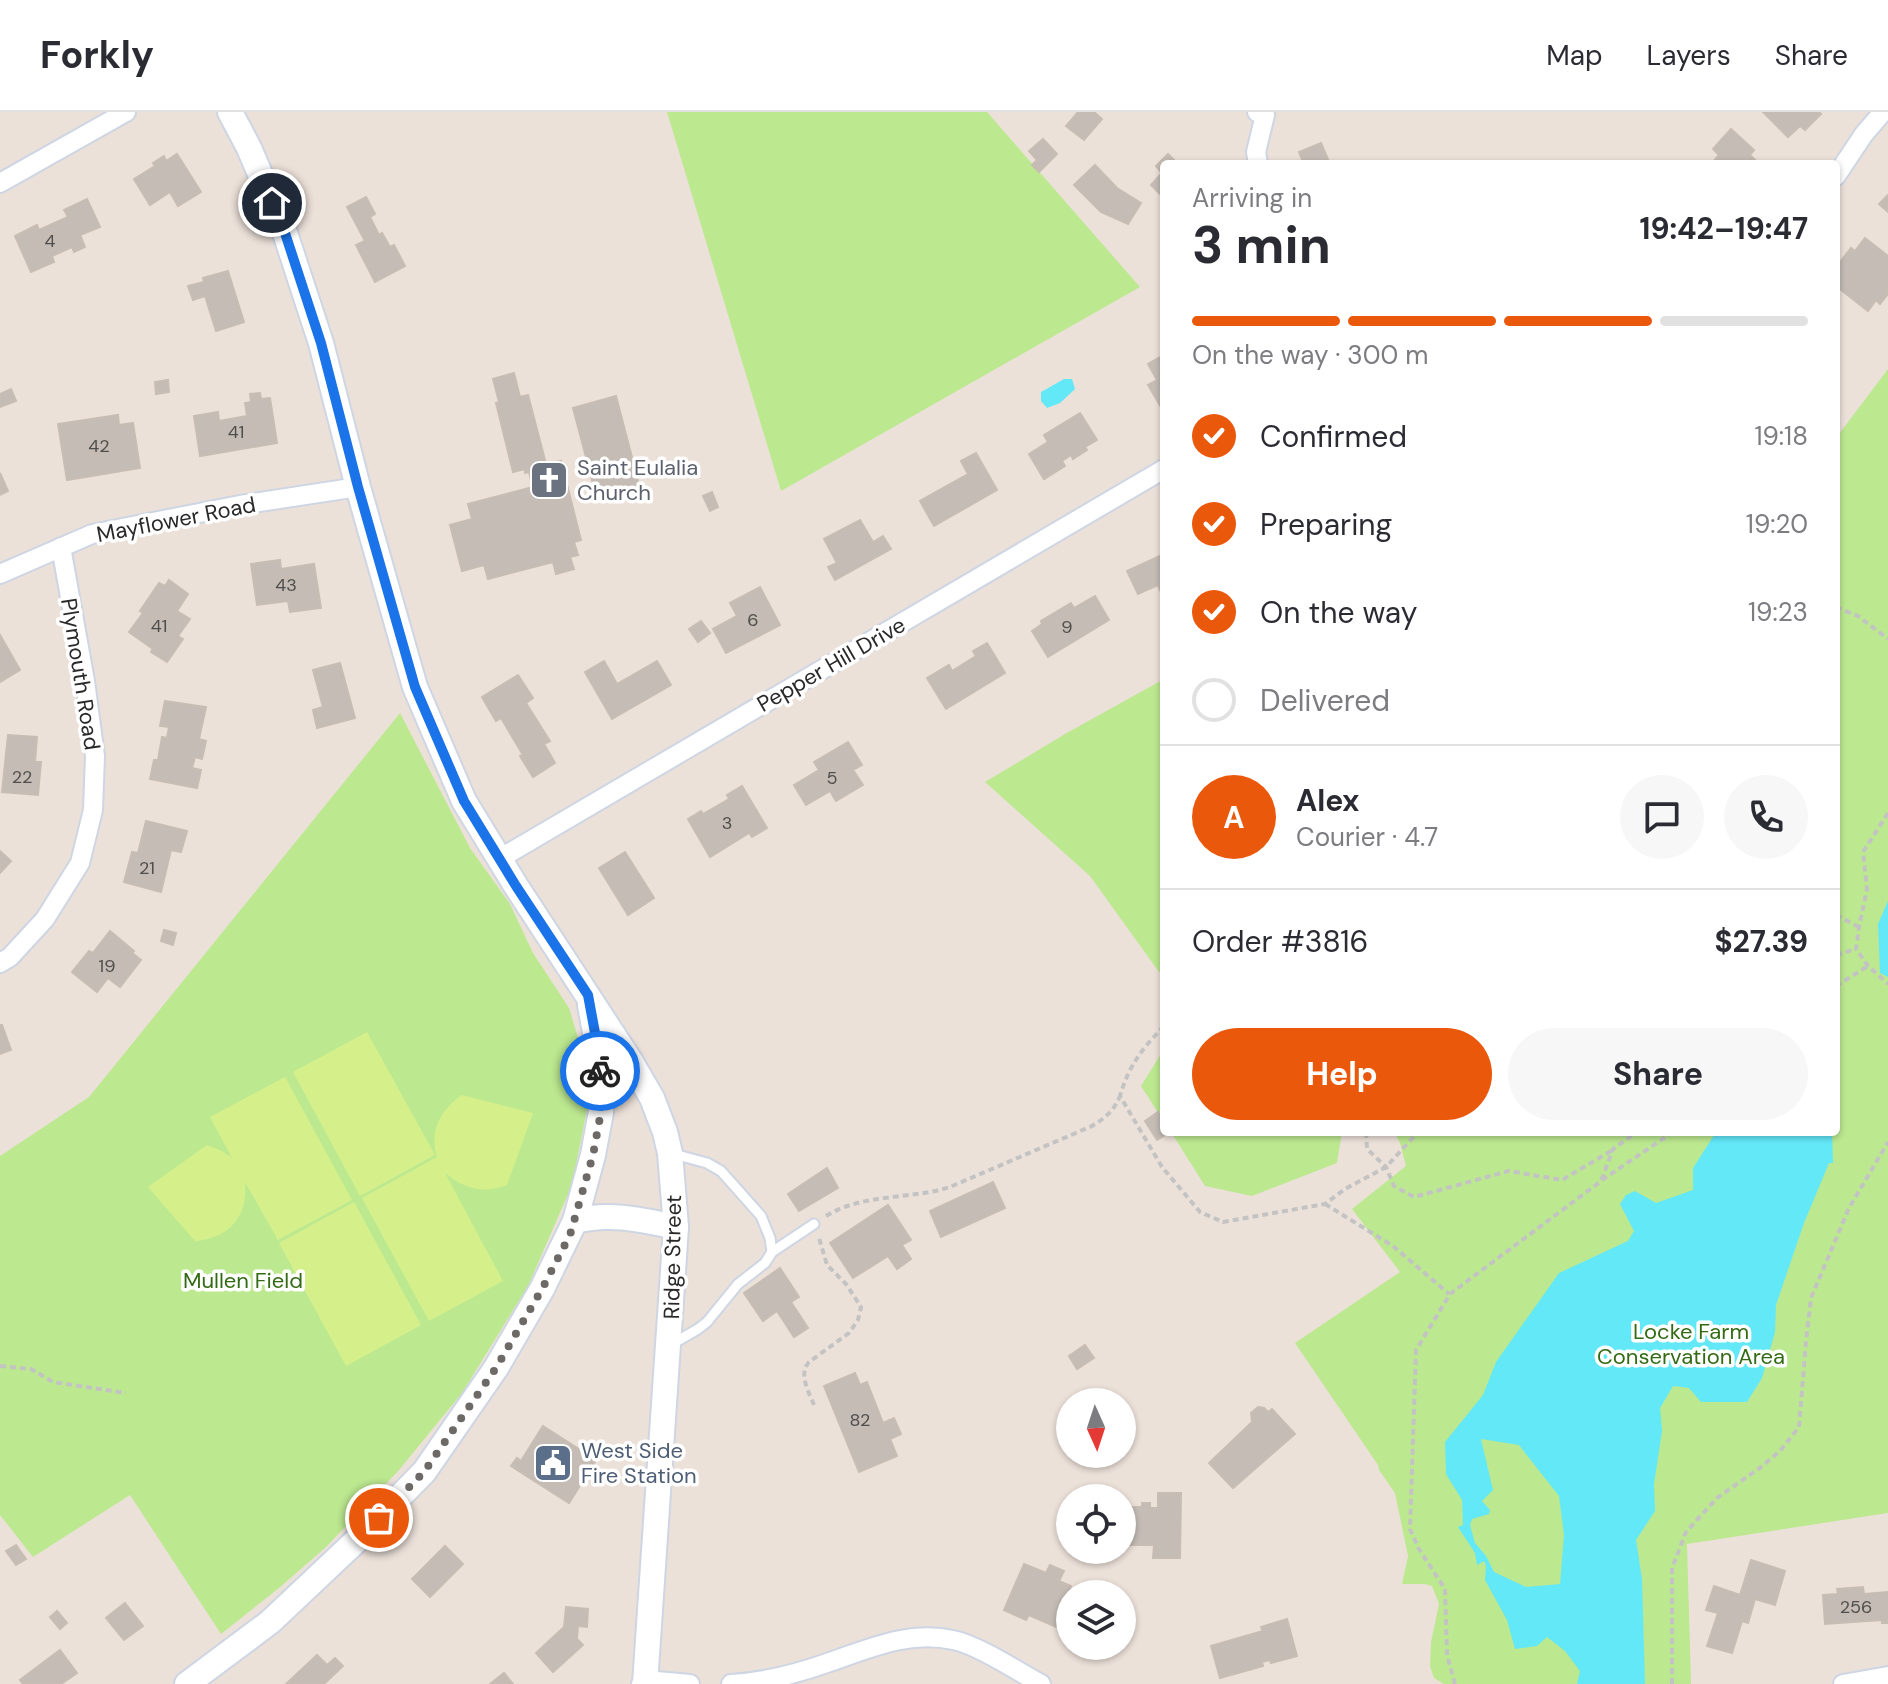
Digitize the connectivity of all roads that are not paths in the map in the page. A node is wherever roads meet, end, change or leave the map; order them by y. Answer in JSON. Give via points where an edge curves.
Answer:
{"nodes":[{"id":1,"x":126,"y":112,"type":"edge"},
{"id":2,"x":230,"y":112,"type":"edge"},
{"id":3,"x":1883,"y":112,"type":"edge"},
{"id":4,"x":1263,"y":113,"type":"edge"},
{"id":5,"x":1257,"y":160,"type":"edge"},
{"id":6,"x":1840,"y":170,"type":"edge"},
{"id":7,"x":0,"y":183,"type":"edge"},
{"id":8,"x":1160,"y":471,"type":"edge"},
{"id":9,"x":358,"y":487,"type":"junction"},
{"id":10,"x":61,"y":547,"type":"junction"},
{"id":11,"x":0,"y":574,"type":"edge"},
{"id":12,"x":499,"y":859,"type":"junction"},
{"id":13,"x":0,"y":963,"type":"edge"},
{"id":14,"x":588,"y":995,"type":"junction"},
{"id":15,"x":670,"y":1153,"type":"junction"},
{"id":16,"x":575,"y":1221,"type":"junction"},
{"id":17,"x":814,"y":1224,"type":"road end"},
{"id":18,"x":676,"y":1227,"type":"junction"},
{"id":19,"x":772,"y":1252,"type":"junction"},
{"id":20,"x":669,"y":1345,"type":"junction"},
{"id":21,"x":1888,"y":1676,"type":"edge"},
{"id":22,"x":644,"y":1683,"type":"edge"},
{"id":23,"x":187,"y":1684,"type":"edge"},
{"id":24,"x":690,"y":1684,"type":"edge"},
{"id":25,"x":731,"y":1684,"type":"edge"},
{"id":26,"x":1041,"y":1684,"type":"edge"},
{"id":27,"x":1843,"y":1684,"type":"edge"}],
"edges":[{"from":1,"to":7,"type":"street"},
{"from":2,"to":9,"type":"main road","name":"Ridge Street","via":[[284,230],[321,343]]},
{"from":3,"to":6,"type":"street"},
{"from":4,"to":5,"type":"street"},
{"from":8,"to":12,"type":"street","name":"Pepper Hill Drive"},
{"from":9,"to":10,"type":"street","name":"Mayflower Road","via":[[144,523]]},
{"from":9,"to":12,"type":"main road","name":"Ridge Street","via":[[415,687],[464,801]]},
{"from":10,"to":11,"type":"street","name":"Mayflower Road"},
{"from":10,"to":13,"type":"street","name":"Plymouth Road","via":[[95,756],[93,810],[80,863],[45,919]]},
{"from":12,"to":14,"type":"main road","name":"Ridge Street"},
{"from":14,"to":15,"type":"main road","name":"Ridge Street","via":[[652,1098]]},
{"from":14,"to":16,"type":"main road","via":[[600,1060],[601,1112]]},
{"from":15,"to":18,"type":"main road","name":"Ridge Street"},
{"from":15,"to":19,"type":"lane","via":[[721,1171],[761,1216]]},
{"from":16,"to":18,"type":"main road","via":[[627,1217]]},
{"from":16,"to":23,"type":"main road","via":[[496,1368],[424,1472],[270,1622]]},
{"from":17,"to":19,"type":"lane"},
{"from":18,"to":20,"type":"main road","name":"Ridge Street"},
{"from":19,"to":20,"type":"lane","via":[[707,1322]]},
{"from":20,"to":22,"type":"main road","name":"Ridge Street"},
{"from":21,"to":27,"type":"street"},
{"from":22,"to":24,"type":"street"},
{"from":25,"to":26,"type":"street","via":[[778,1678],[917,1637],[963,1643]]}]}
